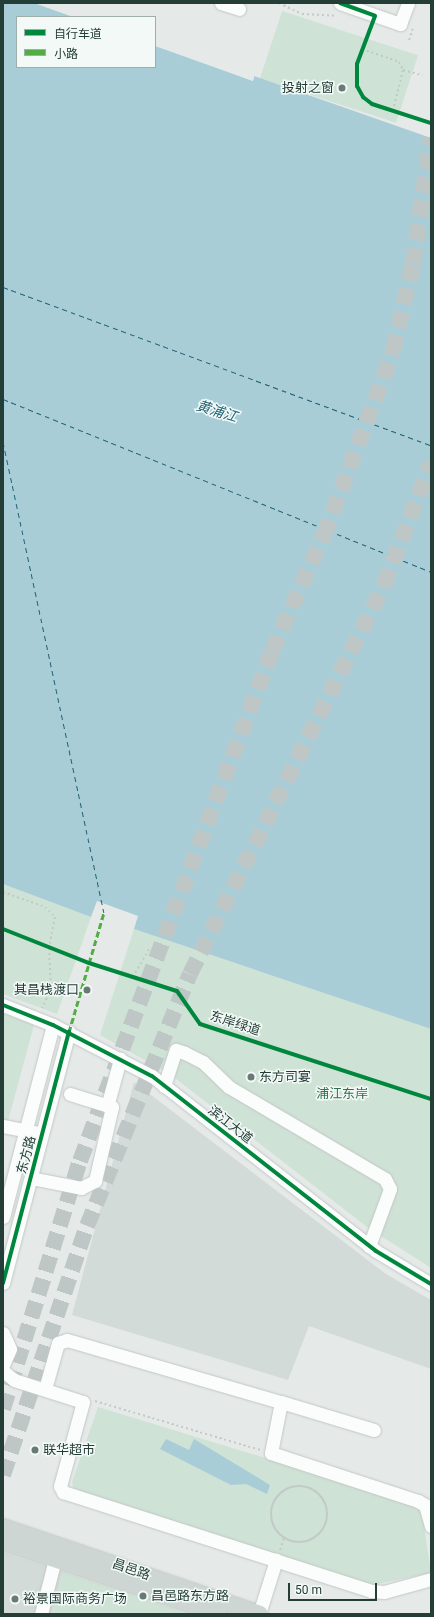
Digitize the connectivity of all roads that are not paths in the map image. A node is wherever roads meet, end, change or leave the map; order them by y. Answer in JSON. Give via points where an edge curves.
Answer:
{"nodes":[{"id":1,"x":340,"y":3,"type":"edge"},
{"id":2,"x":408,"y":3,"type":"edge"},
{"id":3,"x":3,"y":1006,"type":"edge"},
{"id":4,"x":54,"y":1024,"type":"junction"},
{"id":5,"x":69,"y":1032,"type":"junction"},
{"id":6,"x":120,"y":1059,"type":"junction"},
{"id":7,"x":164,"y":1086,"type":"junction"},
{"id":8,"x":70,"y":1094,"type":"dead end"},
{"id":9,"x":108,"y":1104,"type":"junction"},
{"id":10,"x":3,"y":1126,"type":"edge"},
{"id":11,"x":26,"y":1130,"type":"junction"},
{"id":12,"x":43,"y":1133,"type":"junction"},
{"id":13,"x":31,"y":1178,"type":"junction"},
{"id":14,"x":3,"y":1217,"type":"edge"},
{"id":15,"x":369,"y":1246,"type":"junction"},
{"id":16,"x":3,"y":1283,"type":"edge"},
{"id":17,"x":431,"y":1284,"type":"edge"},
{"id":18,"x":3,"y":1333,"type":"edge"},
{"id":19,"x":3,"y":1366,"type":"edge"},
{"id":20,"x":3,"y":1371,"type":"edge"},
{"id":21,"x":45,"y":1389,"type":"junction"},
{"id":22,"x":281,"y":1402,"type":"junction"},
{"id":23,"x":374,"y":1430,"type":"dead end"},
{"id":24,"x":431,"y":1526,"type":"edge"},
{"id":25,"x":3,"y":1527,"type":"edge"},
{"id":26,"x":3,"y":1542,"type":"edge"},
{"id":27,"x":55,"y":1559,"type":"junction"},
{"id":28,"x":276,"y":1560,"type":"junction"},
{"id":29,"x":431,"y":1579,"type":"edge"},
{"id":30,"x":41,"y":1614,"type":"edge"},
{"id":31,"x":218,"y":1614,"type":"edge"},
{"id":32,"x":259,"y":1614,"type":"edge"}],
"edges":[{"from":1,"to":2,"type":"street","via":[[370,21],[400,24]]},
{"from":3,"to":4,"type":"street","name":"滨江大道"},
{"from":4,"to":5,"type":"street","name":"滨江大道"},
{"from":4,"to":11,"type":"street","name":"东方路"},
{"from":5,"to":6,"type":"street","name":"滨江大道"},
{"from":5,"to":12,"type":"street","name":"东方路"},
{"from":6,"to":7,"type":"street","name":"滨江大道"},
{"from":6,"to":9,"type":"street"},
{"from":7,"to":15,"type":"street","name":"滨江大道"},
{"from":7,"to":15,"type":"street","via":[[176,1050],[185,1053],[204,1062],[229,1087],[385,1179],[390,1189]]},
{"from":8,"to":9,"type":"street"},
{"from":9,"to":13,"type":"street","via":[[114,1113],[95,1181],[81,1188]]},
{"from":10,"to":11,"type":"street"},
{"from":11,"to":12,"type":"street"},
{"from":11,"to":14,"type":"street","name":"东方路"},
{"from":12,"to":13,"type":"street","name":"东方路"},
{"from":13,"to":16,"type":"street","name":"东方路"},
{"from":15,"to":17,"type":"street","name":"滨江大道"},
{"from":18,"to":19,"type":"street","via":[[10,1349]]},
{"from":20,"to":21,"type":"street","via":[[14,1380]]},
{"from":21,"to":22,"type":"street","via":[[58,1343],[67,1340]]},
{"from":21,"to":28,"type":"street","via":[[79,1398],[84,1408],[60,1490]]},
{"from":22,"to":23,"type":"street"},
{"from":22,"to":24,"type":"street","via":[[271,1453],[418,1501],[425,1505]]},
{"from":25,"to":32,"type":"main road","name":"昌邑路"},
{"from":26,"to":27,"type":"main road","name":"昌邑路"},
{"from":27,"to":30,"type":"street"},
{"from":27,"to":31,"type":"main road","name":"昌邑路"},
{"from":28,"to":29,"type":"street","via":[[377,1592]]},
{"from":28,"to":32,"type":"street"}]}
